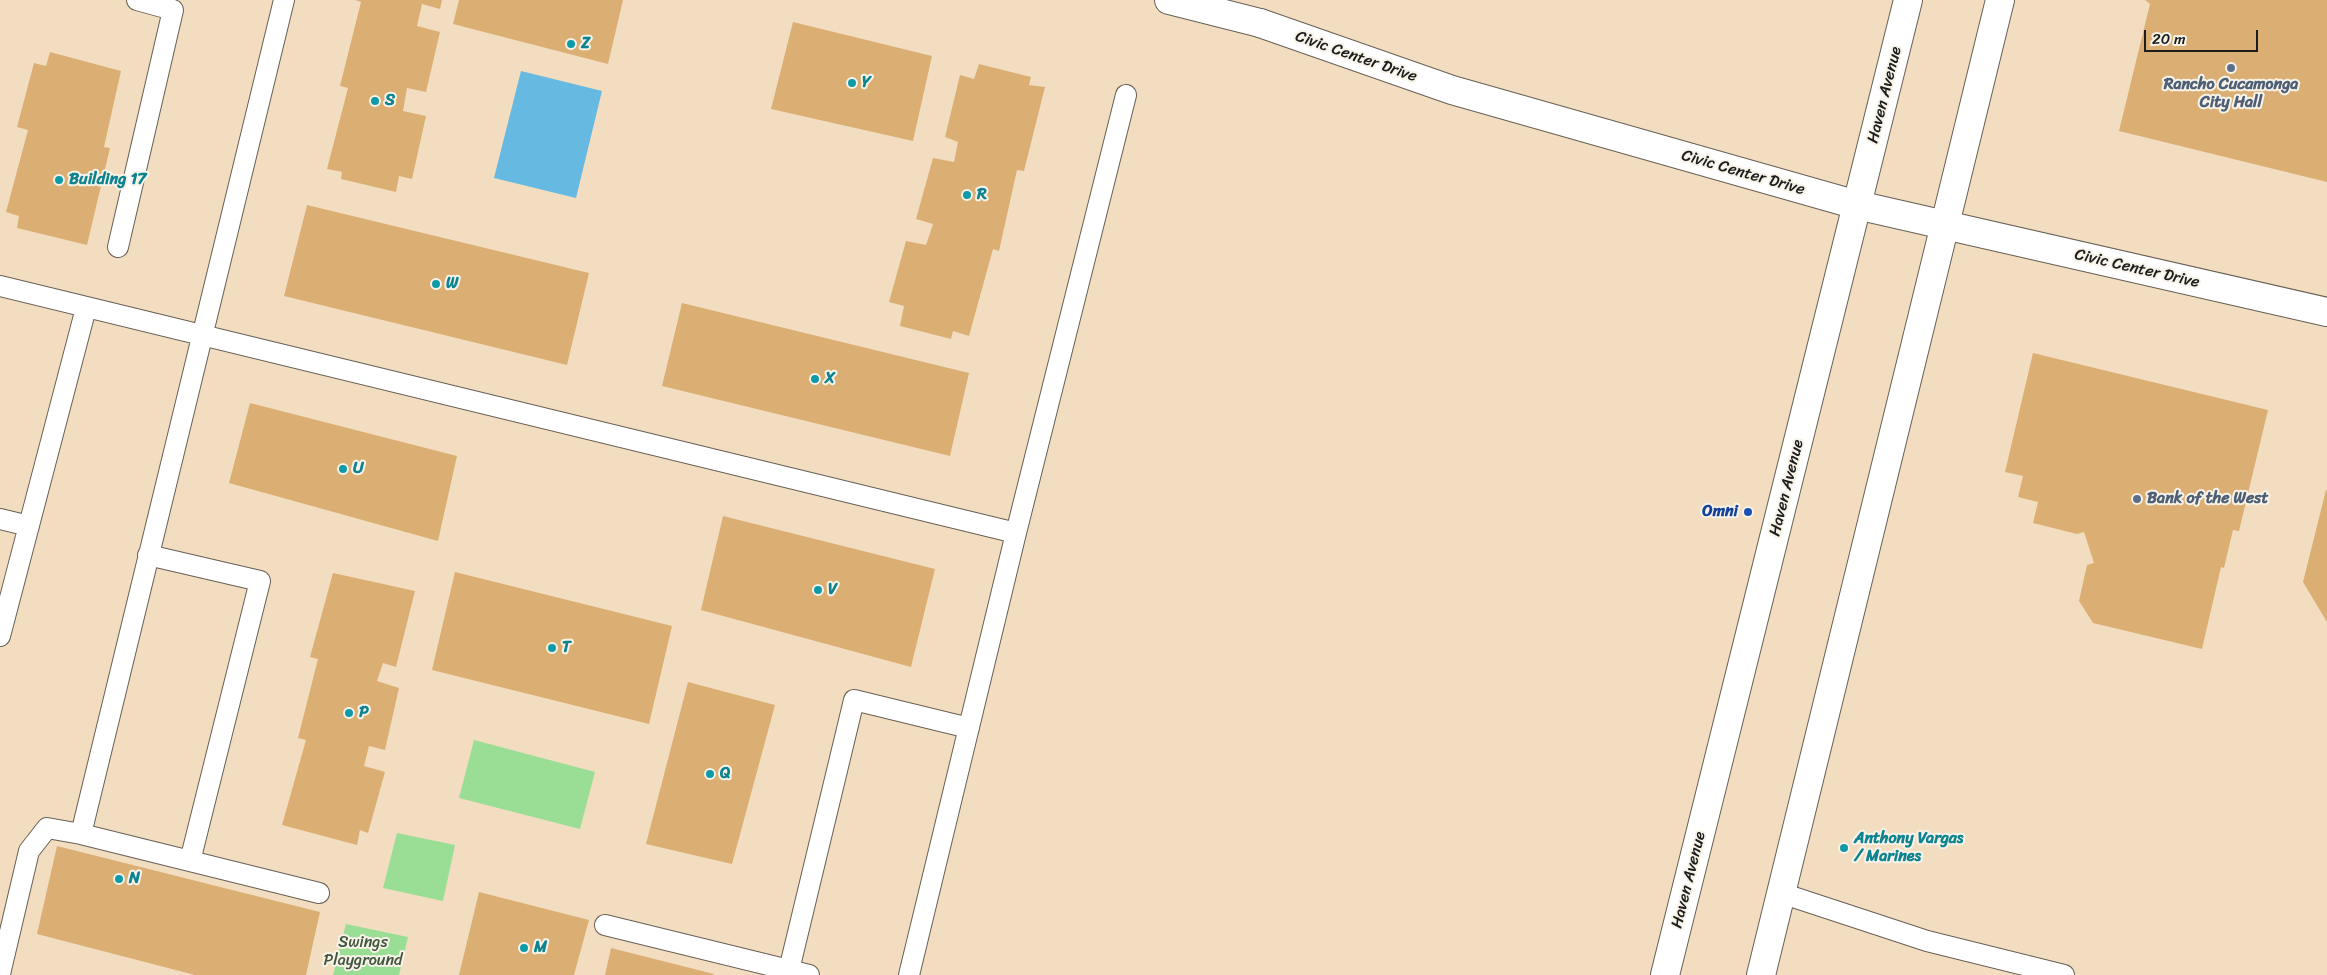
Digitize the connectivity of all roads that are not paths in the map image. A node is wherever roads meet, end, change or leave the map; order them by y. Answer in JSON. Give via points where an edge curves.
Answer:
{"nodes":[{"id":1,"x":137,"y":0,"type":"edge"},
{"id":2,"x":284,"y":0,"type":"edge"},
{"id":3,"x":1169,"y":0,"type":"edge"},
{"id":4,"x":1908,"y":0,"type":"edge"},
{"id":5,"x":2000,"y":0,"type":"edge"},
{"id":6,"x":1126,"y":94,"type":"dead end"},
{"id":7,"x":1857,"y":205,"type":"junction"},
{"id":8,"x":1944,"y":224,"type":"junction"},
{"id":9,"x":118,"y":247,"type":"dead end"},
{"id":10,"x":0,"y":286,"type":"edge"},
{"id":11,"x":86,"y":308,"type":"junction"},
{"id":12,"x":2327,"y":312,"type":"edge"},
{"id":13,"x":200,"y":336,"type":"junction"},
{"id":14,"x":0,"y":519,"type":"edge"},
{"id":15,"x":28,"y":526,"type":"junction"},
{"id":16,"x":1016,"y":533,"type":"junction"},
{"id":17,"x":148,"y":555,"type":"junction"},
{"id":18,"x":0,"y":636,"type":"edge"},
{"id":19,"x":969,"y":728,"type":"junction"},
{"id":20,"x":81,"y":834,"type":"junction"},
{"id":21,"x":190,"y":861,"type":"junction"},
{"id":22,"x":319,"y":893,"type":"dead end"},
{"id":23,"x":1781,"y":893,"type":"junction"},
{"id":24,"x":605,"y":926,"type":"dead end"},
{"id":25,"x":788,"y":970,"type":"junction"},
{"id":26,"x":0,"y":974,"type":"edge"},
{"id":27,"x":809,"y":975,"type":"edge"},
{"id":28,"x":909,"y":975,"type":"edge"},
{"id":29,"x":1665,"y":975,"type":"edge"},
{"id":30,"x":1761,"y":975,"type":"edge"},
{"id":31,"x":2064,"y":975,"type":"edge"}],
"edges":[{"from":1,"to":9,"type":"lane","via":[[172,10]]},
{"from":2,"to":13,"type":"lane"},
{"from":3,"to":7,"type":"main road","name":"Civic Center Drive","via":[[1260,24],[1452,90]]},
{"from":4,"to":7,"type":"main road","name":"Haven Avenue"},
{"from":5,"to":8,"type":"main road"},
{"from":6,"to":16,"type":"lane"},
{"from":7,"to":8,"type":"main road","name":"Civic Center Drive"},
{"from":7,"to":29,"type":"main road","name":"Haven Avenue"},
{"from":8,"to":12,"type":"main road","name":"Civic Center Drive"},
{"from":8,"to":23,"type":"main road"},
{"from":10,"to":11,"type":"lane"},
{"from":11,"to":13,"type":"lane"},
{"from":11,"to":15,"type":"lane"},
{"from":13,"to":16,"type":"lane"},
{"from":13,"to":17,"type":"lane"},
{"from":14,"to":15,"type":"lane"},
{"from":15,"to":18,"type":"lane"},
{"from":16,"to":19,"type":"lane"},
{"from":17,"to":20,"type":"lane"},
{"from":17,"to":21,"type":"lane","via":[[260,582]]},
{"from":19,"to":25,"type":"lane","via":[[854,700]]},
{"from":19,"to":28,"type":"lane"},
{"from":20,"to":21,"type":"lane"},
{"from":20,"to":26,"type":"lane","via":[[47,828],[30,851]]},
{"from":21,"to":22,"type":"lane"},
{"from":23,"to":30,"type":"main road"},
{"from":23,"to":31,"type":"lane","via":[[1927,941]]},
{"from":24,"to":25,"type":"lane"},
{"from":25,"to":27,"type":"lane"}]}
